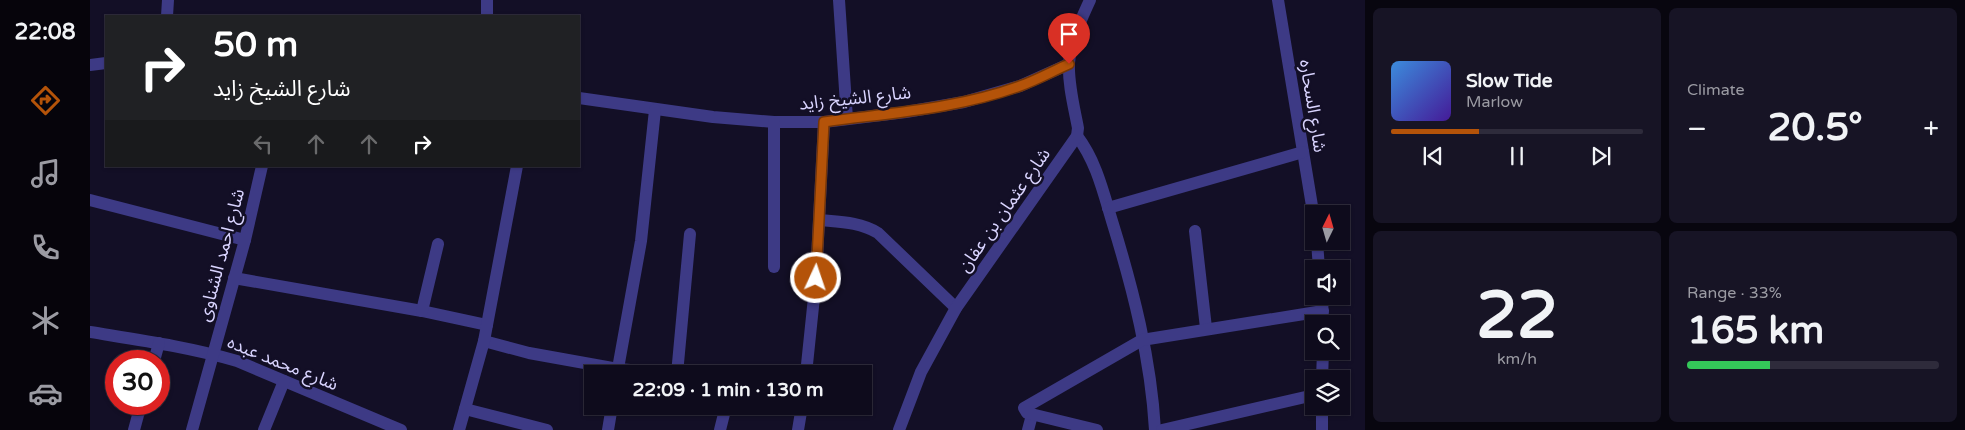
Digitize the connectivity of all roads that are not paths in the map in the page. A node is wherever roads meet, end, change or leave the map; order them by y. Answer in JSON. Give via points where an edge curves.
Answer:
{"nodes":[{"id":1,"x":168,"y":0,"type":"edge"},
{"id":2,"x":487,"y":0,"type":"edge"},
{"id":3,"x":839,"y":0,"type":"edge"},
{"id":4,"x":1090,"y":0,"type":"edge"},
{"id":5,"x":1278,"y":0,"type":"edge"},
{"id":6,"x":168,"y":15,"type":"edge"},
{"id":7,"x":487,"y":15,"type":"edge"},
{"id":8,"x":105,"y":63,"type":"edge"},
{"id":9,"x":1069,"y":64,"type":"junction"},
{"id":10,"x":90,"y":65,"type":"edge"},
{"id":11,"x":580,"y":98,"type":"edge"},
{"id":12,"x":655,"y":110,"type":"junction"},
{"id":13,"x":847,"y":119,"type":"junction"},
{"id":14,"x":774,"y":122,"type":"junction"},
{"id":15,"x":824,"y":122,"type":"junction"},
{"id":16,"x":1078,"y":136,"type":"junction"},
{"id":17,"x":1303,"y":152,"type":"junction"},
{"id":18,"x":262,"y":167,"type":"edge"},
{"id":19,"x":517,"y":167,"type":"edge"},
{"id":20,"x":90,"y":200,"type":"edge"},
{"id":21,"x":1312,"y":205,"type":"edge"},
{"id":22,"x":1108,"y":208,"type":"junction"},
{"id":23,"x":819,"y":220,"type":"junction"},
{"id":24,"x":1195,"y":230,"type":"dead end"},
{"id":25,"x":690,"y":234,"type":"dead end"},
{"id":26,"x":245,"y":240,"type":"junction"},
{"id":27,"x":438,"y":244,"type":"dead end"},
{"id":28,"x":774,"y":267,"type":"dead end"},
{"id":29,"x":234,"y":278,"type":"junction"},
{"id":30,"x":956,"y":308,"type":"junction"},
{"id":31,"x":422,"y":311,"type":"junction"},
{"id":32,"x":1305,"y":319,"type":"edge"},
{"id":33,"x":487,"y":325,"type":"junction"},
{"id":34,"x":1206,"y":328,"type":"junction"},
{"id":35,"x":90,"y":332,"type":"edge"},
{"id":36,"x":1142,"y":340,"type":"junction"},
{"id":37,"x":484,"y":341,"type":"junction"},
{"id":38,"x":159,"y":343,"type":"junction"},
{"id":39,"x":157,"y":350,"type":"edge"},
{"id":40,"x":212,"y":353,"type":"junction"},
{"id":41,"x":588,"y":365,"type":"edge"},
{"id":42,"x":618,"y":365,"type":"edge"},
{"id":43,"x":679,"y":365,"type":"edge"},
{"id":44,"x":807,"y":365,"type":"edge"},
{"id":45,"x":284,"y":381,"type":"junction"},
{"id":46,"x":1305,"y":397,"type":"edge"},
{"id":47,"x":465,"y":409,"type":"junction"},
{"id":48,"x":1032,"y":414,"type":"junction"},
{"id":49,"x":138,"y":415,"type":"edge"},
{"id":50,"x":610,"y":415,"type":"edge"},
{"id":51,"x":724,"y":415,"type":"edge"},
{"id":52,"x":800,"y":415,"type":"edge"},
{"id":53,"x":1322,"y":415,"type":"edge"},
{"id":54,"x":134,"y":430,"type":"edge"},
{"id":55,"x":192,"y":430,"type":"edge"},
{"id":56,"x":264,"y":430,"type":"edge"},
{"id":57,"x":400,"y":430,"type":"edge"},
{"id":58,"x":459,"y":430,"type":"edge"},
{"id":59,"x":547,"y":430,"type":"edge"},
{"id":60,"x":608,"y":430,"type":"edge"},
{"id":61,"x":720,"y":430,"type":"edge"},
{"id":62,"x":798,"y":430,"type":"edge"},
{"id":63,"x":899,"y":430,"type":"edge"},
{"id":64,"x":1028,"y":430,"type":"edge"},
{"id":65,"x":1097,"y":430,"type":"edge"},
{"id":66,"x":1155,"y":430,"type":"edge"},
{"id":67,"x":1162,"y":430,"type":"edge"},
{"id":68,"x":1322,"y":430,"type":"edge"}],
"edges":[{"from":1,"to":6,"type":"street"},
{"from":2,"to":7,"type":"street"},
{"from":3,"to":13,"type":"street"},
{"from":4,"to":9,"type":"street","via":[[1074,37]]},
{"from":5,"to":17,"type":"street","name":"شارع السحاره"},
{"from":8,"to":10,"type":"street"},
{"from":9,"to":13,"type":"street","name":"شارع الشيخ زايد","via":[[1020,86],[964,102]]},
{"from":9,"to":16,"type":"street"},
{"from":11,"to":12,"type":"street","name":"شارع الشيخ زايد"},
{"from":12,"to":14,"type":"street","name":"شارع الشيخ زايد"},
{"from":12,"to":42,"type":"street","via":[[641,240]]},
{"from":13,"to":15,"type":"street","name":"شارع الشيخ زايد"},
{"from":14,"to":15,"type":"street","name":"شارع الشيخ زايد"},
{"from":14,"to":28,"type":"street"},
{"from":15,"to":23,"type":"street"},
{"from":16,"to":22,"type":"street","via":[[1093,161]]},
{"from":16,"to":30,"type":"street","name":"شارع عثمان بن عفان"},
{"from":17,"to":21,"type":"street","name":"شارع السحاره"},
{"from":17,"to":22,"type":"street"},
{"from":18,"to":26,"type":"street","name":"شارع احمد الشناوى"},
{"from":19,"to":33,"type":"street"},
{"from":20,"to":26,"type":"street"},
{"from":22,"to":36,"type":"street","via":[[1124,260]]},
{"from":23,"to":30,"type":"street","via":[[855,223],[878,233]]},
{"from":23,"to":44,"type":"street"},
{"from":24,"to":34,"type":"street"},
{"from":25,"to":43,"type":"street"},
{"from":26,"to":29,"type":"street","name":"شارع احمد الشناوى"},
{"from":27,"to":31,"type":"street"},
{"from":29,"to":31,"type":"street"},
{"from":29,"to":40,"type":"street","name":"شارع احمد الشناوى"},
{"from":30,"to":63,"type":"street","name":"شارع عثمان بن عفان","via":[[921,372]]},
{"from":31,"to":33,"type":"street"},
{"from":32,"to":34,"type":"street"},
{"from":33,"to":37,"type":"street"},
{"from":34,"to":36,"type":"street"},
{"from":35,"to":38,"type":"street","name":"شارع محمد عبده"},
{"from":36,"to":48,"type":"street","via":[[1026,406],[1025,412]]},
{"from":36,"to":66,"type":"street","via":[[1154,400]]},
{"from":37,"to":41,"type":"street"},
{"from":37,"to":47,"type":"street"},
{"from":38,"to":39,"type":"street"},
{"from":38,"to":40,"type":"street","name":"شارع محمد عبده"},
{"from":40,"to":45,"type":"street","name":"شارع محمد عبده"},
{"from":40,"to":55,"type":"street","name":"شارع احمد الشناوى"},
{"from":45,"to":56,"type":"street"},
{"from":45,"to":57,"type":"street","name":"شارع محمد عبده"},
{"from":46,"to":67,"type":"street"},
{"from":47,"to":58,"type":"street"},
{"from":47,"to":59,"type":"street"},
{"from":48,"to":64,"type":"street"},
{"from":48,"to":65,"type":"street"},
{"from":49,"to":54,"type":"street"},
{"from":50,"to":60,"type":"street"},
{"from":51,"to":61,"type":"street"},
{"from":52,"to":62,"type":"street"},
{"from":53,"to":68,"type":"street"}]}
